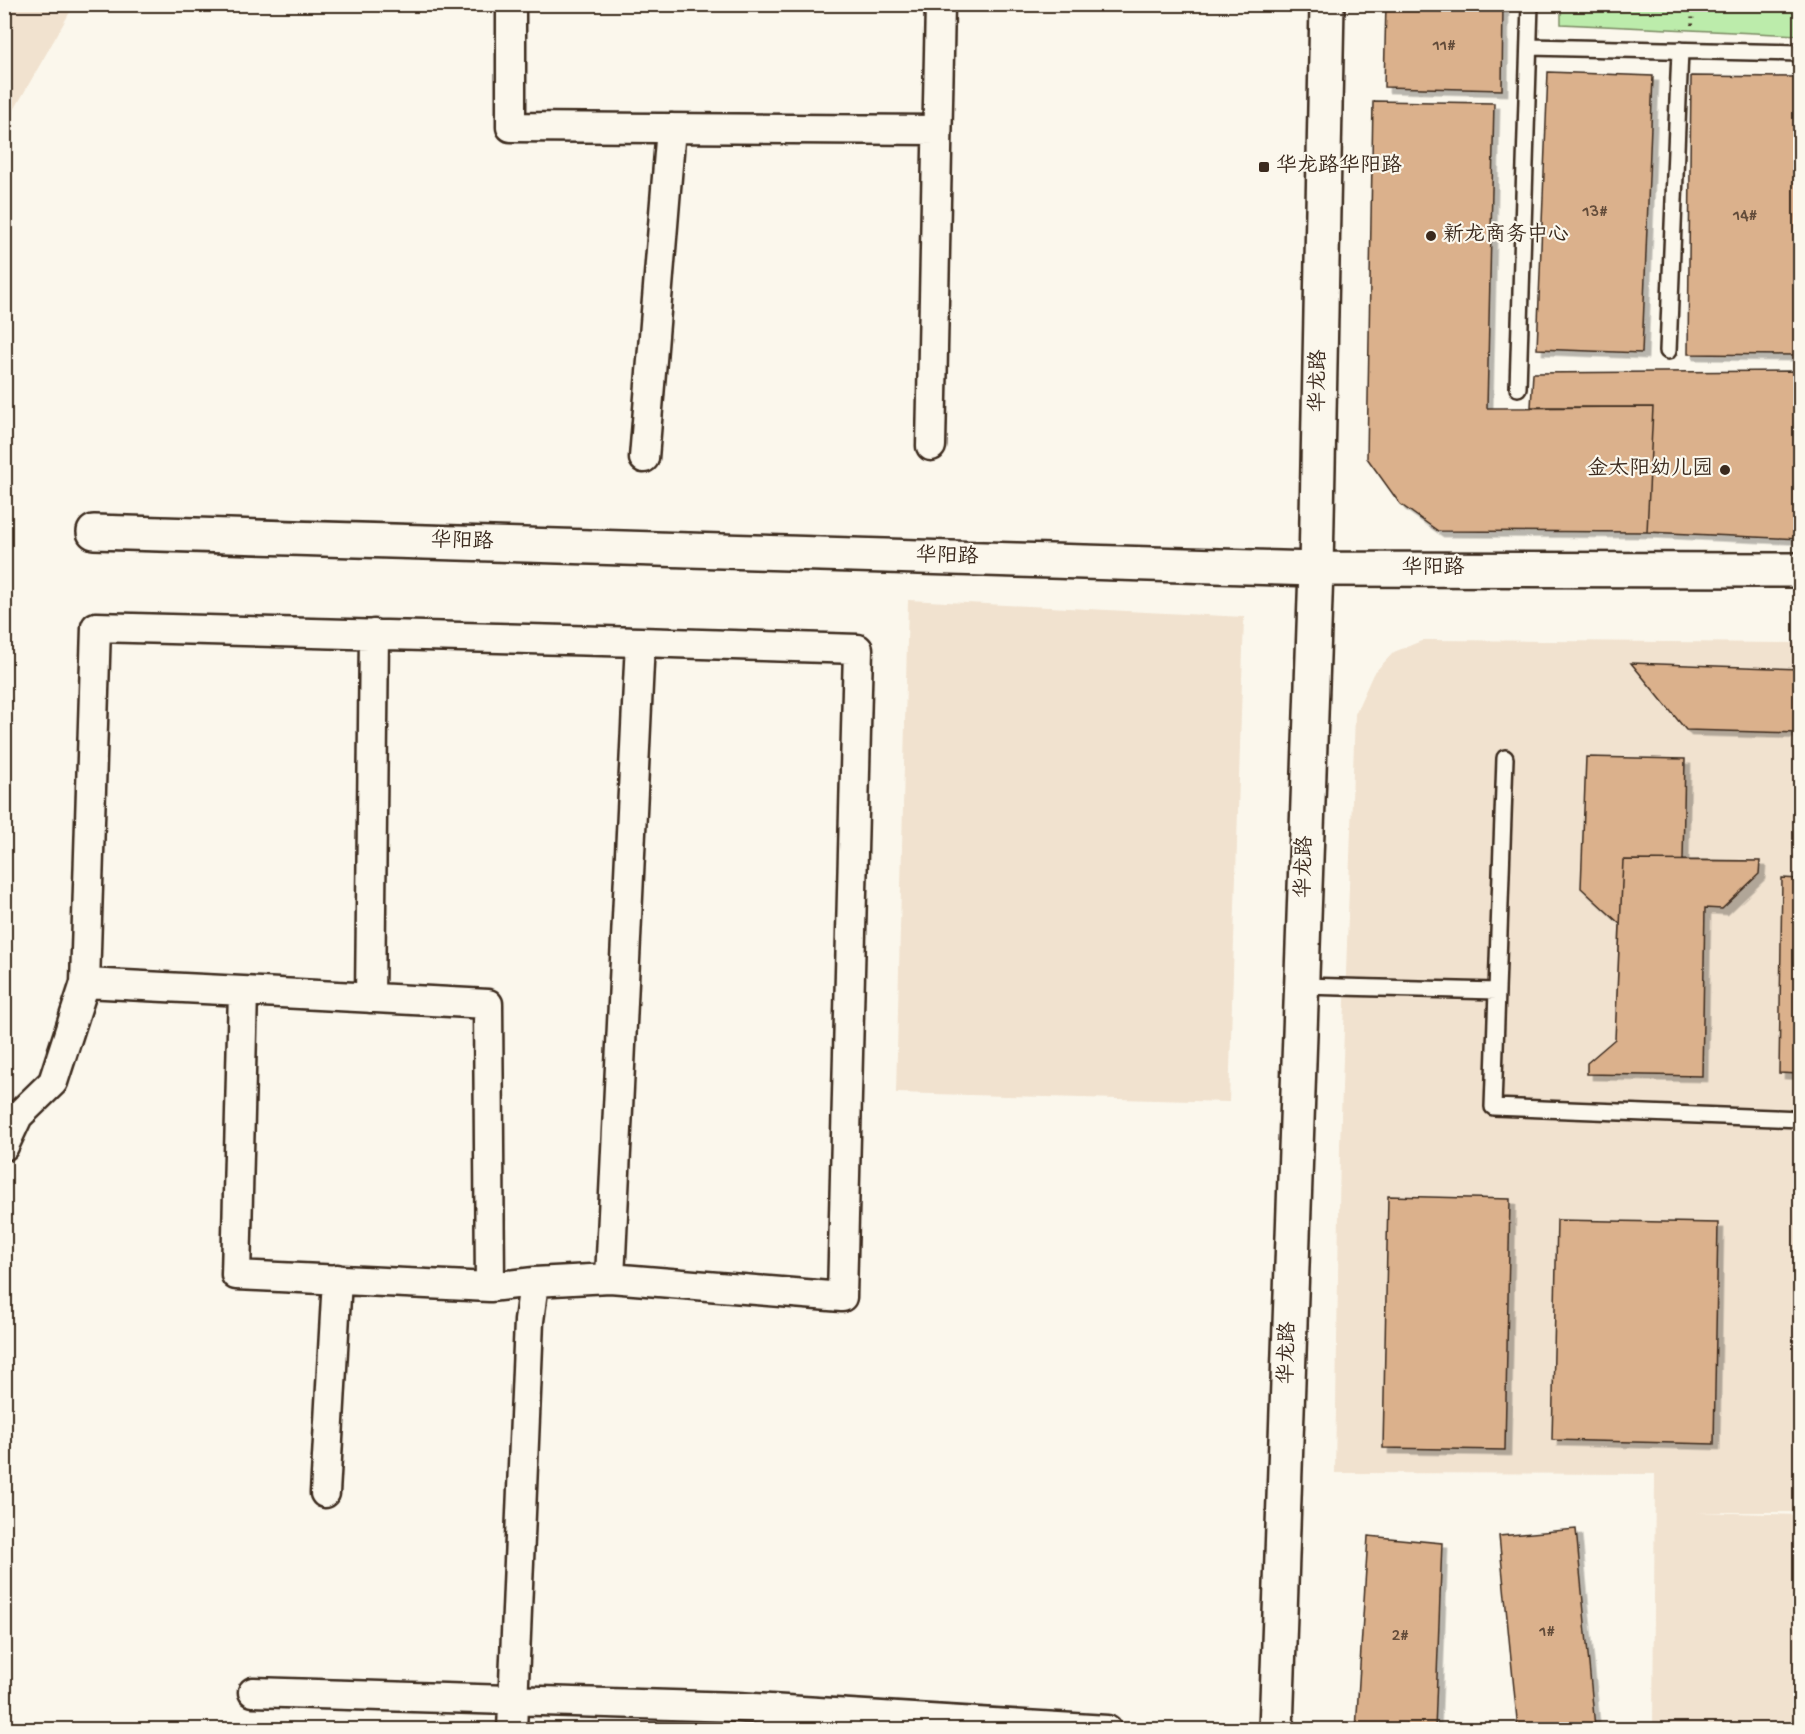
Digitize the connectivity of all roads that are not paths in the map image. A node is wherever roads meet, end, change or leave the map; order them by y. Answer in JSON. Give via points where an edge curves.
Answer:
{"nodes":[{"id":1,"x":511,"y":4,"type":"edge"},
{"id":2,"x":940,"y":4,"type":"edge"},
{"id":3,"x":1327,"y":4,"type":"edge"},
{"id":4,"x":1530,"y":4,"type":"edge"},
{"id":5,"x":1529,"y":47,"type":"junction"},
{"id":6,"x":1680,"y":50,"type":"junction"},
{"id":7,"x":1800,"y":53,"type":"edge"},
{"id":8,"x":670,"y":128,"type":"junction"},
{"id":9,"x":937,"y":130,"type":"junction"},
{"id":10,"x":1668,"y":351,"type":"dead end"},
{"id":11,"x":1518,"y":388,"type":"dead end"},
{"id":12,"x":931,"y":446,"type":"dead end"},
{"id":13,"x":644,"y":458,"type":"dead end"},
{"id":14,"x":94,"y":532,"type":"dead end"},
{"id":15,"x":1316,"y":569,"type":"junction"},
{"id":16,"x":1800,"y":570,"type":"edge"},
{"id":17,"x":374,"y":634,"type":"junction"},
{"id":18,"x":640,"y":642,"type":"junction"},
{"id":19,"x":1505,"y":758,"type":"dead end"},
{"id":20,"x":85,"y":983,"type":"junction"},
{"id":21,"x":1302,"y":986,"type":"junction"},
{"id":22,"x":243,"y":991,"type":"junction"},
{"id":23,"x":1497,"y":991,"type":"junction"},
{"id":24,"x":370,"y":998,"type":"junction"},
{"id":25,"x":1800,"y":1119,"type":"edge"},
{"id":26,"x":4,"y":1146,"type":"edge"},
{"id":27,"x":610,"y":1278,"type":"junction"},
{"id":28,"x":337,"y":1279,"type":"junction"},
{"id":29,"x":534,"y":1282,"type":"junction"},
{"id":30,"x":490,"y":1287,"type":"junction"},
{"id":31,"x":325,"y":1493,"type":"dead end"},
{"id":32,"x":253,"y":1692,"type":"dead end"},
{"id":33,"x":513,"y":1700,"type":"junction"},
{"id":34,"x":512,"y":1730,"type":"edge"},
{"id":35,"x":1107,"y":1730,"type":"edge"},
{"id":36,"x":1276,"y":1730,"type":"edge"}],
"edges":[{"from":1,"to":8,"type":"street","via":[[511,127]]},
{"from":2,"to":9,"type":"street"},
{"from":3,"to":15,"type":"main road","name":"华龙路"},
{"from":4,"to":5,"type":"lane"},
{"from":5,"to":6,"type":"lane"},
{"from":5,"to":11,"type":"lane"},
{"from":6,"to":7,"type":"lane"},
{"from":6,"to":10,"type":"lane"},
{"from":8,"to":9,"type":"street"},
{"from":8,"to":13,"type":"street"},
{"from":9,"to":12,"type":"street"},
{"from":14,"to":15,"type":"main road","name":"华阳路"},
{"from":15,"to":16,"type":"main road","name":"华阳路"},
{"from":15,"to":21,"type":"main road","name":"华龙路"},
{"from":17,"to":18,"type":"street"},
{"from":17,"to":20,"type":"street","via":[[96,627]]},
{"from":17,"to":24,"type":"street"},
{"from":18,"to":27,"type":"street"},
{"from":18,"to":27,"type":"street","via":[[858,649],[842,1297]]},
{"from":19,"to":23,"type":"lane"},
{"from":20,"to":22,"type":"street"},
{"from":20,"to":26,"type":"street","via":[[53,1082],[18,1116]]},
{"from":21,"to":23,"type":"lane"},
{"from":21,"to":36,"type":"main road","name":"华龙路"},
{"from":22,"to":24,"type":"street"},
{"from":22,"to":28,"type":"street","via":[[236,1275]]},
{"from":23,"to":25,"type":"lane","via":[[1493,1107]]},
{"from":24,"to":30,"type":"street","via":[[488,1004]]},
{"from":27,"to":29,"type":"street"},
{"from":28,"to":30,"type":"street"},
{"from":28,"to":31,"type":"street"},
{"from":29,"to":30,"type":"street"},
{"from":29,"to":33,"type":"street","via":[[529,1321]]},
{"from":32,"to":33,"type":"street"},
{"from":33,"to":34,"type":"street"},
{"from":33,"to":35,"type":"street","via":[[737,1707]]}]}
